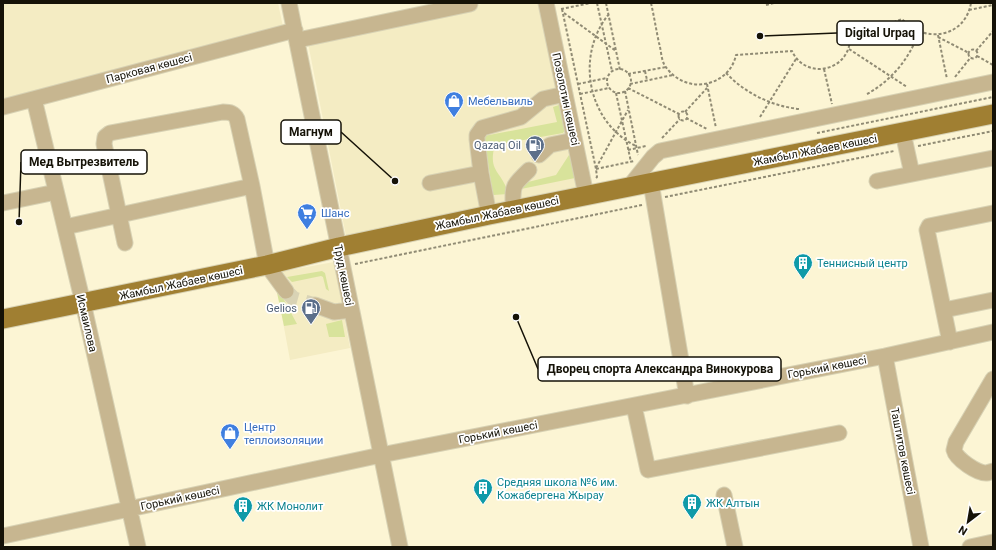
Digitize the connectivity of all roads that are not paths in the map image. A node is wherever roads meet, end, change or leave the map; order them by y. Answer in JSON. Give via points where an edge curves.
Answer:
{"nodes":[{"id":1,"x":289,"y":3,"type":"edge"},
{"id":2,"x":546,"y":3,"type":"edge"},
{"id":3,"x":470,"y":4,"type":"dead end"},
{"id":4,"x":296,"y":35,"type":"junction"},
{"id":5,"x":993,"y":82,"type":"edge"},
{"id":6,"x":572,"y":94,"type":"junction"},
{"id":7,"x":34,"y":99,"type":"junction"},
{"id":8,"x":3,"y":107,"type":"edge"},
{"id":9,"x":993,"y":114,"type":"edge"},
{"id":10,"x":574,"y":140,"type":"junction"},
{"id":11,"x":905,"y":141,"type":"junction"},
{"id":12,"x":539,"y":156,"type":"dead end"},
{"id":13,"x":993,"y":158,"type":"edge"},
{"id":14,"x":529,"y":170,"type":"dead end"},
{"id":15,"x":481,"y":173,"type":"junction"},
{"id":16,"x":912,"y":174,"type":"junction"},
{"id":17,"x":877,"y":181,"type":"dead end"},
{"id":18,"x":430,"y":183,"type":"dead end"},
{"id":19,"x":252,"y":186,"type":"junction"},
{"id":20,"x":629,"y":187,"type":"junction"},
{"id":21,"x":652,"y":191,"type":"junction"},
{"id":22,"x":56,"y":192,"type":"junction"},
{"id":23,"x":586,"y":195,"type":"junction"},
{"id":24,"x":3,"y":203,"type":"edge"},
{"id":25,"x":513,"y":210,"type":"junction"},
{"id":26,"x":993,"y":213,"type":"edge"},
{"id":27,"x":119,"y":215,"type":"junction"},
{"id":28,"x":489,"y":215,"type":"junction"},
{"id":29,"x":65,"y":228,"type":"junction"},
{"id":30,"x":125,"y":243,"type":"dead end"},
{"id":31,"x":339,"y":247,"type":"junction"},
{"id":32,"x":267,"y":265,"type":"junction"},
{"id":33,"x":286,"y":291,"type":"tunnel mouth"},
{"id":34,"x":993,"y":300,"type":"edge"},
{"id":35,"x":83,"y":303,"type":"junction"},
{"id":36,"x":315,"y":305,"type":"tunnel mouth"},
{"id":37,"x":351,"y":310,"type":"junction"},
{"id":38,"x":944,"y":310,"type":"junction"},
{"id":39,"x":3,"y":320,"type":"edge"},
{"id":40,"x":993,"y":332,"type":"edge"},
{"id":41,"x":950,"y":342,"type":"junction"},
{"id":42,"x":885,"y":356,"type":"junction"},
{"id":43,"x":993,"y":379,"type":"edge"},
{"id":44,"x":687,"y":396,"type":"junction"},
{"id":45,"x":634,"y":406,"type":"junction"},
{"id":46,"x":839,"y":433,"type":"dead end"},
{"id":47,"x":381,"y":455,"type":"junction"},
{"id":48,"x":993,"y":471,"type":"edge"},
{"id":49,"x":724,"y":495,"type":"dead end"},
{"id":50,"x":130,"y":509,"type":"junction"},
{"id":51,"x":3,"y":536,"type":"edge"},
{"id":52,"x":993,"y":542,"type":"edge"},
{"id":53,"x":138,"y":547,"type":"edge"},
{"id":54,"x":400,"y":547,"type":"edge"},
{"id":55,"x":735,"y":547,"type":"edge"},
{"id":56,"x":921,"y":547,"type":"edge"},
{"id":57,"x":972,"y":547,"type":"edge"}],
"edges":[{"from":1,"to":4,"type":"street","name":"Труд көшесі"},
{"from":2,"to":6,"type":"street","name":"Позолотин көшесі"},
{"from":3,"to":4,"type":"street","name":"Парковая көшесі"},
{"from":4,"to":7,"type":"street","name":"Парковая көшесі"},
{"from":4,"to":31,"type":"street","name":"Труд көшесі"},
{"from":5,"to":20,"type":"street","via":[[660,151]]},
{"from":6,"to":10,"type":"street","name":"Позолотин көшесі"},
{"from":6,"to":15,"type":"street","via":[[543,99],[521,117],[482,128],[476,139]]},
{"from":7,"to":8,"type":"street","name":"Парковая көшесі"},
{"from":7,"to":22,"type":"street","name":"Исмаилова"},
{"from":9,"to":11,"type":"main road","name":"Жамбыл Жабаев көшесі"},
{"from":10,"to":12,"type":"street","via":[[550,145]]},
{"from":10,"to":23,"type":"street","name":"Позолотин көшесі"},
{"from":11,"to":16,"type":"street"},
{"from":11,"to":21,"type":"main road","name":"Жамбыл Жабаев көшесі"},
{"from":13,"to":16,"type":"street"},
{"from":14,"to":25,"type":"street","via":[[514,186]]},
{"from":15,"to":18,"type":"street"},
{"from":15,"to":28,"type":"street"},
{"from":16,"to":17,"type":"street"},
{"from":19,"to":27,"type":"street"},
{"from":19,"to":27,"type":"street","via":[[237,119],[231,113],[223,112],[110,133],[105,137],[104,144]]},
{"from":19,"to":32,"type":"street"},
{"from":20,"to":21,"type":"main road","name":"Жамбыл Жабаев көшесі"},
{"from":20,"to":23,"type":"main road","name":"Жамбыл Жабаев көшесі"},
{"from":21,"to":44,"type":"street"},
{"from":22,"to":24,"type":"street"},
{"from":22,"to":29,"type":"street","name":"Исмаилова"},
{"from":23,"to":25,"type":"main road","name":"Жамбыл Жабаев көшесі"},
{"from":25,"to":28,"type":"main road","name":"Жамбыл Жабаев көшесі"},
{"from":26,"to":38,"type":"street","via":[[929,226]]},
{"from":27,"to":29,"type":"street"},
{"from":27,"to":30,"type":"street"},
{"from":28,"to":31,"type":"main road","name":"Жамбыл Жабаев көшесі"},
{"from":29,"to":35,"type":"street","name":"Исмаилова"},
{"from":31,"to":32,"type":"main road","name":"Жамбыл Жабаев көшесі"},
{"from":31,"to":37,"type":"street","name":"Труд көшесі"},
{"from":32,"to":33,"type":"street"},
{"from":32,"to":35,"type":"main road","name":"Жамбыл Жабаев көшесі"},
{"from":34,"to":38,"type":"street"},
{"from":35,"to":39,"type":"main road","name":"Жамбыл Жабаев көшесі"},
{"from":35,"to":50,"type":"street","name":"Исмаилова"},
{"from":36,"to":37,"type":"street","via":[[334,312]]},
{"from":37,"to":47,"type":"street","name":"Труд көшесі"},
{"from":38,"to":41,"type":"street"},
{"from":40,"to":41,"type":"street","name":"Горький көшесі"},
{"from":41,"to":42,"type":"street","name":"Горький көшесі"},
{"from":42,"to":44,"type":"street","name":"Горький көшесі"},
{"from":42,"to":56,"type":"street","name":"Таштитов көшесі"},
{"from":43,"to":48,"type":"street","via":[[956,442],[954,450],[958,458],[979,472]]},
{"from":44,"to":45,"type":"street","name":"Горький көшесі"},
{"from":45,"to":46,"type":"street","via":[[648,470]]},
{"from":45,"to":47,"type":"street","name":"Горький көшесі"},
{"from":47,"to":50,"type":"street","name":"Горький көшесі"},
{"from":47,"to":54,"type":"street","name":"Труд көшесі"},
{"from":49,"to":55,"type":"street"},
{"from":50,"to":51,"type":"street","name":"Горький көшесі"},
{"from":50,"to":53,"type":"street","name":"Исмаилова"},
{"from":52,"to":57,"type":"street"}]}
